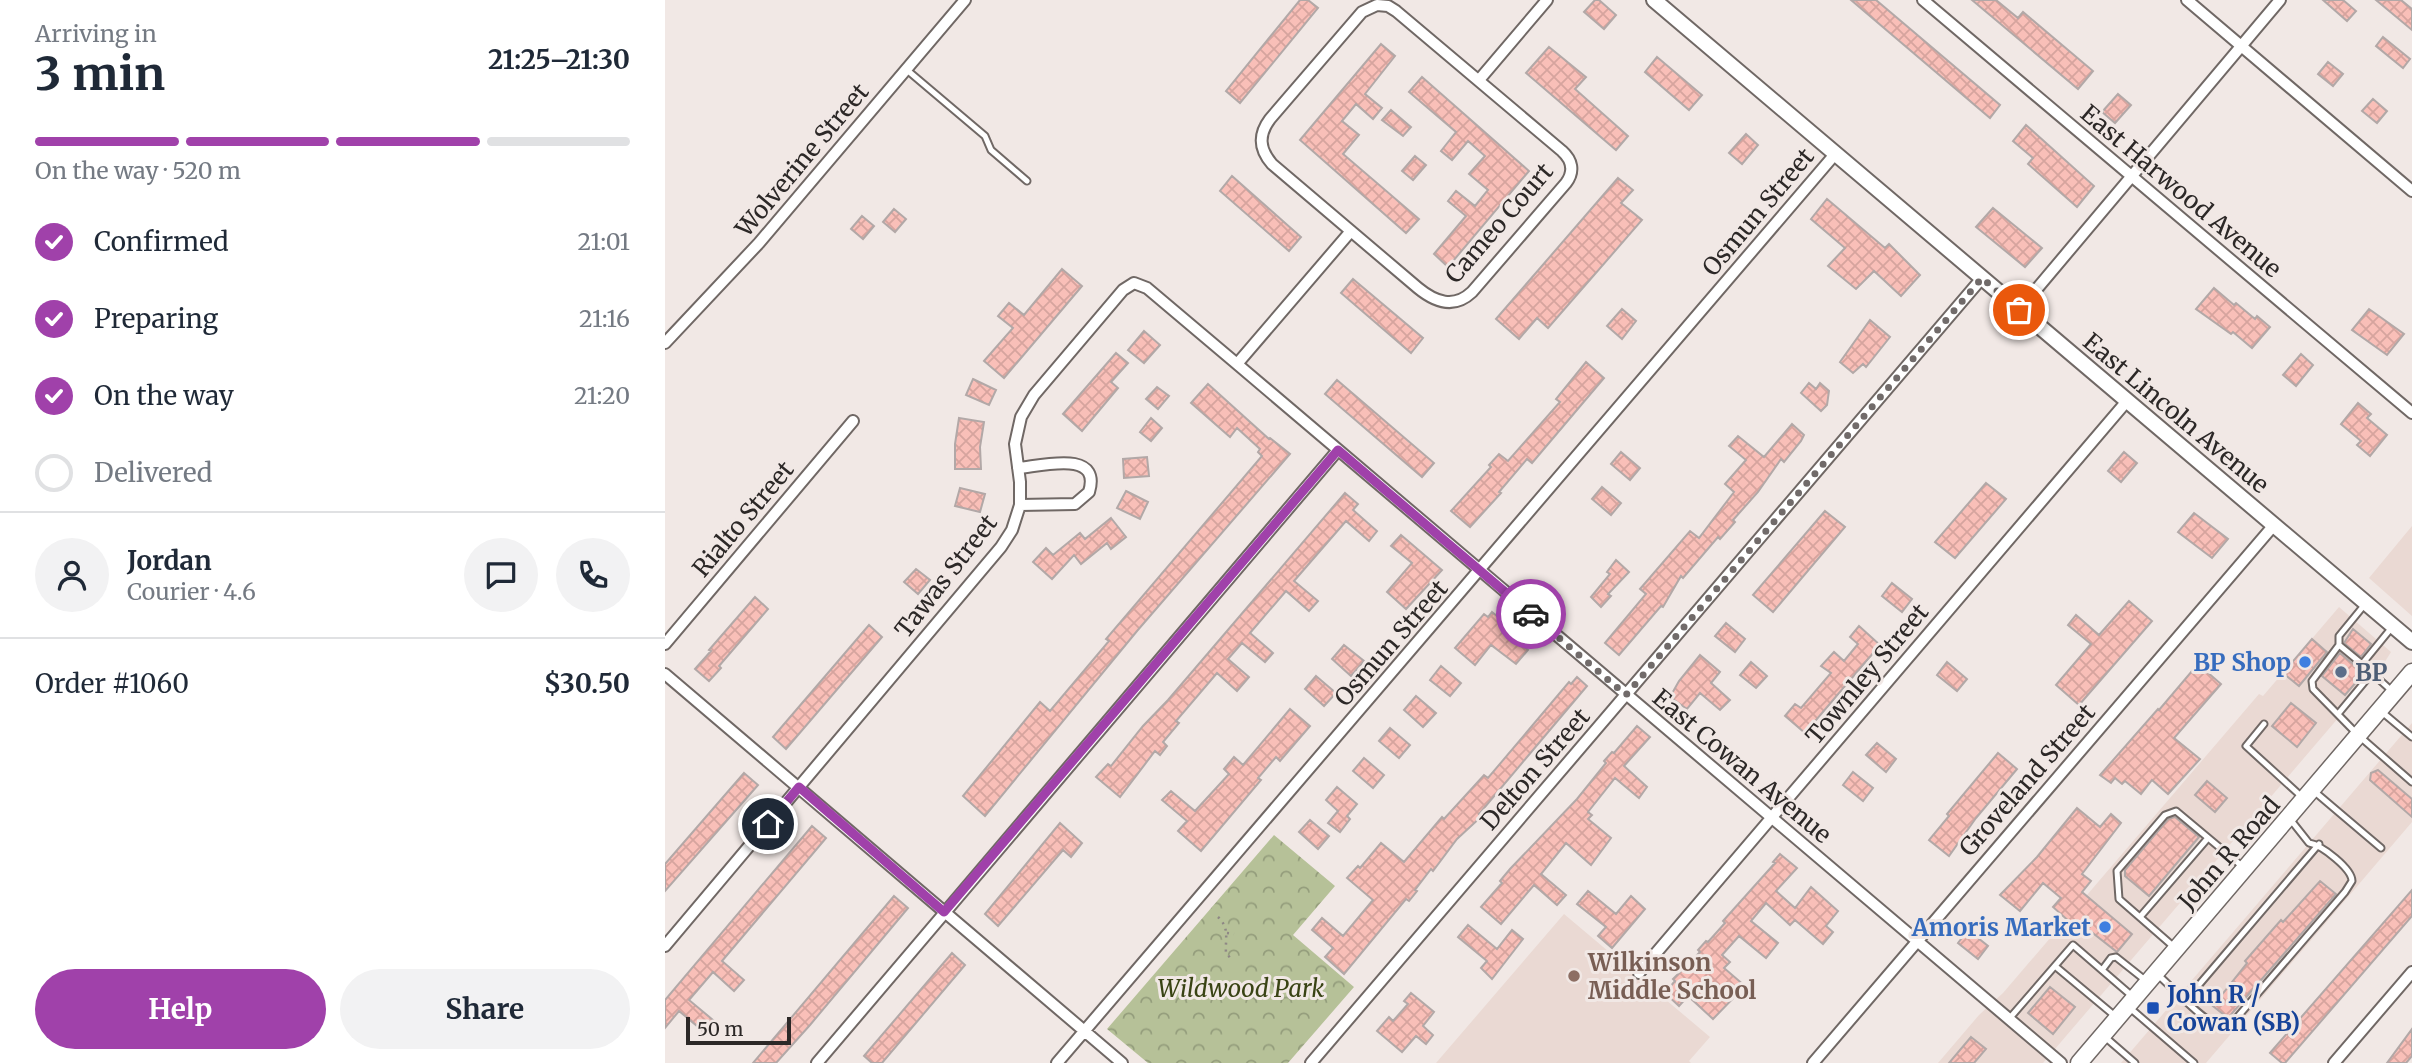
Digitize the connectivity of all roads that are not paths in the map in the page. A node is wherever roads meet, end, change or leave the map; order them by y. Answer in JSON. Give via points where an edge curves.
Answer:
{"nodes":[{"id":1,"x":965,"y":0,"type":"edge"},
{"id":2,"x":1548,"y":0,"type":"edge"},
{"id":3,"x":1654,"y":0,"type":"edge"},
{"id":4,"x":1923,"y":0,"type":"edge"},
{"id":5,"x":2187,"y":0,"type":"edge"},
{"id":6,"x":2280,"y":0,"type":"edge"},
{"id":7,"x":2241,"y":46,"type":"junction"},
{"id":8,"x":907,"y":70,"type":"junction"},
{"id":9,"x":1479,"y":80,"type":"junction"},
{"id":10,"x":1836,"y":153,"type":"junction"},
{"id":11,"x":2131,"y":176,"type":"junction"},
{"id":12,"x":1027,"y":181,"type":"dead end"},
{"id":13,"x":2412,"y":191,"type":"edge"},
{"id":14,"x":1350,"y":231,"type":"junction"},
{"id":15,"x":1982,"y":278,"type":"junction"},
{"id":16,"x":2019,"y":310,"type":"junction"},
{"id":17,"x":665,"y":343,"type":"edge"},
{"id":18,"x":1237,"y":364,"type":"junction"},
{"id":19,"x":2127,"y":401,"type":"junction"},
{"id":20,"x":2412,"y":413,"type":"edge"},
{"id":21,"x":853,"y":421,"type":"dead end"},
{"id":22,"x":1338,"y":450,"type":"junction"},
{"id":23,"x":1018,"y":468,"type":"junction"},
{"id":24,"x":1020,"y":505,"type":"junction"},
{"id":25,"x":2274,"y":525,"type":"junction"},
{"id":26,"x":1481,"y":571,"type":"junction"},
{"id":27,"x":2366,"y":603,"type":"junction"},
{"id":28,"x":2393,"y":626,"type":"junction"},
{"id":29,"x":2412,"y":642,"type":"edge"},
{"id":30,"x":665,"y":644,"type":"edge"},
{"id":31,"x":2340,"y":645,"type":"junction"},
{"id":32,"x":2362,"y":664,"type":"junction"},
{"id":33,"x":2412,"y":672,"type":"edge"},
{"id":34,"x":2372,"y":673,"type":"junction"},
{"id":35,"x":665,"y":674,"type":"edge"},
{"id":36,"x":2394,"y":693,"type":"junction"},
{"id":37,"x":1626,"y":695,"type":"junction"},
{"id":38,"x":2380,"y":710,"type":"junction"},
{"id":39,"x":2338,"y":714,"type":"junction"},
{"id":40,"x":2264,"y":724,"type":"dead end"},
{"id":41,"x":2358,"y":735,"type":"junction"},
{"id":42,"x":2412,"y":737,"type":"edge"},
{"id":43,"x":2412,"y":782,"type":"edge"},
{"id":44,"x":799,"y":787,"type":"junction"},
{"id":45,"x":2309,"y":794,"type":"junction"},
{"id":46,"x":1772,"y":818,"type":"junction"},
{"id":47,"x":2289,"y":818,"type":"junction"},
{"id":48,"x":2208,"y":838,"type":"junction"},
{"id":49,"x":2319,"y":844,"type":"junction"},
{"id":50,"x":2381,"y":848,"type":"dead end"},
{"id":51,"x":2246,"y":869,"type":"junction"},
{"id":52,"x":944,"y":912,"type":"junction"},
{"id":53,"x":2140,"y":917,"type":"junction"},
{"id":54,"x":1917,"y":942,"type":"junction"},
{"id":55,"x":665,"y":946,"type":"edge"},
{"id":56,"x":2176,"y":949,"type":"junction"},
{"id":57,"x":2055,"y":966,"type":"junction"},
{"id":58,"x":2102,"y":970,"type":"junction"},
{"id":59,"x":2412,"y":972,"type":"edge"},
{"id":60,"x":1639,"y":973,"type":"dead end"},
{"id":61,"x":2152,"y":978,"type":"junction"},
{"id":62,"x":2186,"y":1000,"type":"junction"},
{"id":63,"x":2126,"y":1007,"type":"junction"},
{"id":64,"x":2009,"y":1019,"type":"junction"},
{"id":65,"x":1084,"y":1031,"type":"junction"},
{"id":66,"x":2103,"y":1035,"type":"junction"},
{"id":67,"x":817,"y":1063,"type":"edge"},
{"id":68,"x":1058,"y":1063,"type":"edge"},
{"id":69,"x":1122,"y":1063,"type":"edge"},
{"id":70,"x":1311,"y":1063,"type":"edge"},
{"id":71,"x":1813,"y":1063,"type":"edge"},
{"id":72,"x":2061,"y":1063,"type":"edge"},
{"id":73,"x":2079,"y":1063,"type":"edge"},
{"id":74,"x":2136,"y":1063,"type":"edge"},
{"id":75,"x":2194,"y":1063,"type":"edge"},
{"id":76,"x":2335,"y":1063,"type":"edge"}],
"edges":[{"from":1,"to":8,"type":"street","name":"Wolverine Street"},
{"from":2,"to":9,"type":"street"},
{"from":3,"to":10,"type":"street","name":"East Lincoln Avenue"},
{"from":4,"to":11,"type":"street","name":"East Harwood Avenue"},
{"from":5,"to":7,"type":"street"},
{"from":6,"to":7,"type":"street"},
{"from":7,"to":11,"type":"street"},
{"from":7,"to":13,"type":"street"},
{"from":8,"to":12,"type":"lane","via":[[985,136],[991,150]]},
{"from":8,"to":17,"type":"street","name":"Wolverine Street","via":[[759,243]]},
{"from":9,"to":14,"type":"street","via":[[1396,11],[1382,5],[1362,12],[1310,71],[1265,126],[1262,148],[1272,164]]},
{"from":9,"to":14,"type":"street","name":"Cameo Court","via":[[1571,162],[1569,179],[1536,218],[1472,292],[1456,302],[1432,299]]},
{"from":10,"to":15,"type":"street","name":"East Lincoln Avenue"},
{"from":10,"to":26,"type":"street","name":"Osmun Street"},
{"from":11,"to":16,"type":"street"},
{"from":11,"to":20,"type":"street","name":"East Harwood Avenue"},
{"from":14,"to":18,"type":"street"},
{"from":15,"to":16,"type":"street","name":"East Lincoln Avenue"},
{"from":15,"to":37,"type":"street","name":"Delton Street"},
{"from":16,"to":19,"type":"street","name":"East Lincoln Avenue"},
{"from":18,"to":22,"type":"street","name":"East Cowan Avenue"},
{"from":18,"to":23,"type":"street","name":"Tawas Street","via":[[1147,288],[1134,283],[1027,405],[1015,437]]},
{"from":19,"to":25,"type":"street","name":"East Lincoln Avenue"},
{"from":19,"to":46,"type":"street","name":"Townley Street"},
{"from":21,"to":30,"type":"street","name":"Rialto Street"},
{"from":22,"to":26,"type":"street","name":"East Cowan Avenue"},
{"from":22,"to":52,"type":"street"},
{"from":23,"to":24,"type":"street","name":"Tawas Street"},
{"from":23,"to":24,"type":"street","via":[[1071,462],[1085,469],[1091,479],[1089,492],[1075,504]]},
{"from":24,"to":44,"type":"street","name":"Tawas Street","via":[[1001,547]]},
{"from":25,"to":27,"type":"street","name":"East Lincoln Avenue"},
{"from":25,"to":54,"type":"street","name":"Groveland Street"},
{"from":26,"to":37,"type":"street","name":"East Cowan Avenue"},
{"from":26,"to":65,"type":"street","name":"Osmun Street"},
{"from":27,"to":28,"type":"street","name":"East Lincoln Avenue"},
{"from":27,"to":31,"type":"lane","via":[[2339,636]]},
{"from":28,"to":29,"type":"street","name":"East Lincoln Avenue"},
{"from":28,"to":32,"type":"lane"},
{"from":31,"to":32,"type":"lane"},
{"from":31,"to":39,"type":"lane","via":[[2312,681],[2313,689]]},
{"from":32,"to":34,"type":"lane"},
{"from":33,"to":36,"type":"main road","name":"John R Road"},
{"from":34,"to":36,"type":"lane"},
{"from":34,"to":39,"type":"lane"},
{"from":35,"to":44,"type":"street"},
{"from":36,"to":38,"type":"main road","name":"John R Road"},
{"from":37,"to":46,"type":"street","name":"East Cowan Avenue"},
{"from":37,"to":70,"type":"street","name":"Delton Street"},
{"from":38,"to":41,"type":"main road","name":"John R Road"},
{"from":38,"to":42,"type":"lane"},
{"from":39,"to":41,"type":"lane"},
{"from":40,"to":45,"type":"lane","via":[[2246,746]]},
{"from":41,"to":43,"type":"lane"},
{"from":41,"to":45,"type":"main road","name":"John R Road"},
{"from":44,"to":52,"type":"street"},
{"from":44,"to":55,"type":"street","name":"Tawas Street"},
{"from":45,"to":47,"type":"main road","name":"John R Road"},
{"from":45,"to":50,"type":"lane"},
{"from":46,"to":54,"type":"street","name":"East Cowan Avenue"},
{"from":46,"to":60,"type":"street","name":"Townley Street"},
{"from":47,"to":49,"type":"lane","via":[[2309,843]]},
{"from":47,"to":51,"type":"main road","name":"John R Road"},
{"from":48,"to":51,"type":"lane"},
{"from":48,"to":53,"type":"lane"},
{"from":48,"to":53,"type":"lane","via":[[2176,811],[2165,816],[2117,871],[2119,899]]},
{"from":49,"to":62,"type":"lane"},
{"from":49,"to":62,"type":"lane","via":[[2353,877],[2345,892],[2234,1021],[2223,1026],[2211,1022]]},
{"from":51,"to":56,"type":"main road","name":"John R Road"},
{"from":52,"to":65,"type":"street"},
{"from":52,"to":67,"type":"street"},
{"from":53,"to":56,"type":"lane"},
{"from":54,"to":64,"type":"street","name":"East Cowan Avenue"},
{"from":54,"to":71,"type":"street","name":"Groveland Street"},
{"from":56,"to":61,"type":"main road","name":"John R Road"},
{"from":57,"to":58,"type":"lane","via":[[2073,945]]},
{"from":57,"to":63,"type":"lane"},
{"from":57,"to":64,"type":"lane"},
{"from":58,"to":61,"type":"lane","via":[[2116,957]]},
{"from":58,"to":63,"type":"lane"},
{"from":59,"to":76,"type":"street"},
{"from":61,"to":62,"type":"lane"},
{"from":61,"to":63,"type":"main road","name":"John R Road"},
{"from":63,"to":66,"type":"main road","name":"John R Road"},
{"from":63,"to":75,"type":"lane"},
{"from":64,"to":72,"type":"street","name":"East Cowan Avenue"},
{"from":65,"to":68,"type":"street","name":"Osmun Street"},
{"from":65,"to":69,"type":"street"},
{"from":66,"to":73,"type":"main road","name":"John R Road"},
{"from":66,"to":74,"type":"lane"}]}
